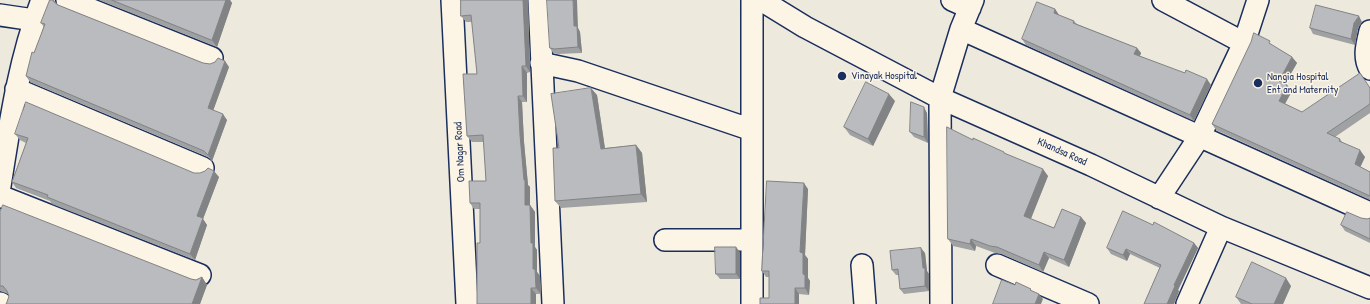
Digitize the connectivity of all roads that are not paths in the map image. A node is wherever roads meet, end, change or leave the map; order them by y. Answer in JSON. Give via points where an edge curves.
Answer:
{"nodes":[{"id":1,"x":42,"y":0,"type":"edge"},
{"id":2,"x":67,"y":0,"type":"edge"},
{"id":3,"x":452,"y":0,"type":"edge"},
{"id":4,"x":538,"y":0,"type":"edge"},
{"id":5,"x":752,"y":0,"type":"edge"},
{"id":6,"x":762,"y":0,"type":"edge"},
{"id":7,"x":1163,"y":0,"type":"edge"},
{"id":8,"x":1258,"y":0,"type":"edge"},
{"id":9,"x":965,"y":3,"type":"edge"},
{"id":10,"x":0,"y":15,"type":"edge"},
{"id":11,"x":34,"y":20,"type":"junction"},
{"id":12,"x":961,"y":29,"type":"junction"},
{"id":13,"x":1370,"y":31,"type":"edge"},
{"id":14,"x":1244,"y":44,"type":"junction"},
{"id":15,"x":212,"y":58,"type":"dead end"},
{"id":16,"x":542,"y":63,"type":"junction"},
{"id":17,"x":1370,"y":69,"type":"edge"},
{"id":18,"x":16,"y":89,"type":"junction"},
{"id":19,"x":940,"y":98,"type":"junction"},
{"id":20,"x":752,"y":130,"type":"junction"},
{"id":21,"x":1200,"y":136,"type":"junction"},
{"id":22,"x":203,"y":168,"type":"dead end"},
{"id":23,"x":0,"y":186,"type":"edge"},
{"id":24,"x":0,"y":196,"type":"edge"},
{"id":25,"x":1159,"y":198,"type":"junction"},
{"id":26,"x":1370,"y":213,"type":"edge"},
{"id":27,"x":1220,"y":227,"type":"junction"},
{"id":28,"x":665,"y":240,"type":"dead end"},
{"id":29,"x":752,"y":240,"type":"junction"},
{"id":30,"x":862,"y":265,"type":"dead end"},
{"id":31,"x":997,"y":265,"type":"dead end"},
{"id":32,"x":200,"y":274,"type":"dead end"},
{"id":33,"x":1370,"y":288,"type":"edge"},
{"id":34,"x":467,"y":304,"type":"edge"},
{"id":35,"x":553,"y":304,"type":"edge"},
{"id":36,"x":752,"y":304,"type":"edge"},
{"id":37,"x":865,"y":304,"type":"edge"},
{"id":38,"x":941,"y":304,"type":"edge"},
{"id":39,"x":1088,"y":304,"type":"edge"},
{"id":40,"x":1187,"y":304,"type":"edge"}],
"edges":[{"from":1,"to":11,"type":"street"},
{"from":2,"to":15,"type":"street"},
{"from":3,"to":34,"type":"street","name":"Om Nagar Road"},
{"from":4,"to":16,"type":"street"},
{"from":5,"to":20,"type":"street"},
{"from":6,"to":19,"type":"street","name":"Khandsa Road","via":[[805,27]]},
{"from":7,"to":14,"type":"street"},
{"from":8,"to":14,"type":"street"},
{"from":9,"to":12,"type":"street"},
{"from":10,"to":11,"type":"street"},
{"from":11,"to":18,"type":"street"},
{"from":12,"to":19,"type":"street"},
{"from":12,"to":21,"type":"street"},
{"from":13,"to":17,"type":"street","via":[[1366,52]]},
{"from":14,"to":21,"type":"street"},
{"from":16,"to":20,"type":"street","via":[[578,71]]},
{"from":16,"to":35,"type":"street"},
{"from":18,"to":22,"type":"street"},
{"from":18,"to":23,"type":"street"},
{"from":19,"to":25,"type":"street","name":"Khandsa Road"},
{"from":19,"to":38,"type":"street"},
{"from":20,"to":29,"type":"street"},
{"from":21,"to":25,"type":"street"},
{"from":21,"to":26,"type":"street"},
{"from":24,"to":32,"type":"street"},
{"from":25,"to":27,"type":"street","name":"Khandsa Road"},
{"from":27,"to":33,"type":"street","name":"Khandsa Road"},
{"from":27,"to":40,"type":"street"},
{"from":28,"to":29,"type":"street"},
{"from":29,"to":36,"type":"street"},
{"from":30,"to":37,"type":"street"},
{"from":31,"to":39,"type":"street"}]}
